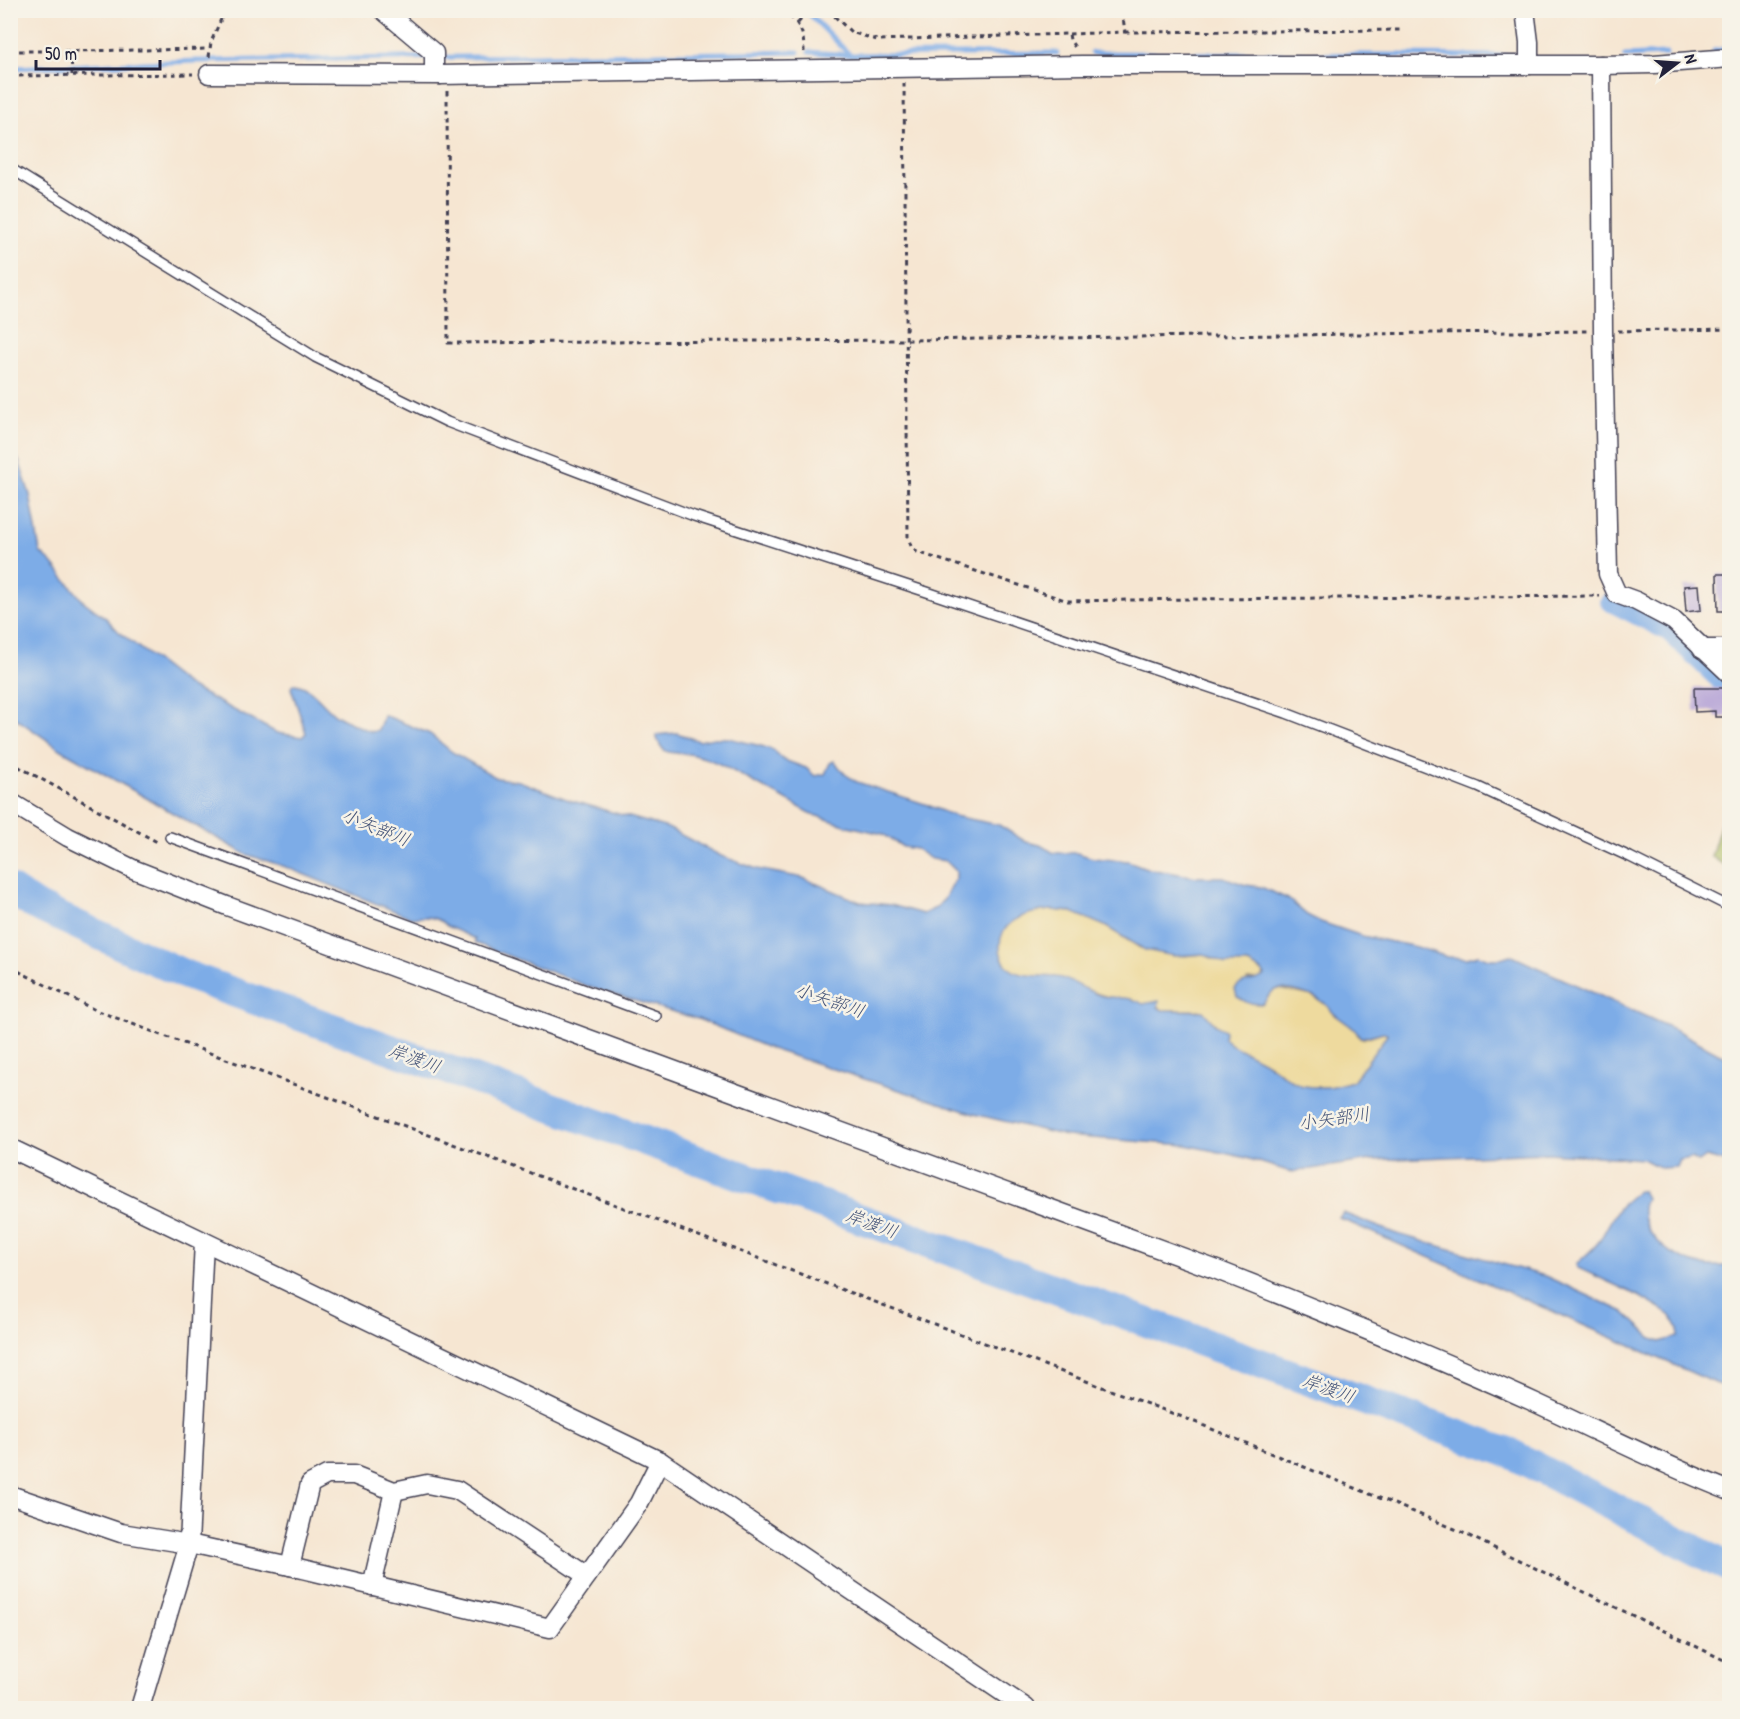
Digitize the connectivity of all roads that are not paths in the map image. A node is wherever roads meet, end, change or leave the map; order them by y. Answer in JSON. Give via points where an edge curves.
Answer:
{"nodes":[{"id":1,"x":383,"y":10,"type":"edge"},
{"id":2,"x":1526,"y":10,"type":"edge"},
{"id":3,"x":1529,"y":56,"type":"junction"},
{"id":4,"x":1730,"y":58,"type":"edge"},
{"id":5,"x":1601,"y":65,"type":"junction"},
{"id":6,"x":436,"y":66,"type":"junction"},
{"id":7,"x":209,"y":74,"type":"road end"},
{"id":8,"x":10,"y":168,"type":"edge"},
{"id":9,"x":1702,"y":649,"type":"junction"},
{"id":10,"x":1730,"y":649,"type":"edge"},
{"id":11,"x":1730,"y":674,"type":"edge"},
{"id":12,"x":10,"y":802,"type":"edge"},
{"id":13,"x":170,"y":837,"type":"road end"},
{"id":14,"x":1730,"y":907,"type":"edge"},
{"id":15,"x":656,"y":1016,"type":"dead end"},
{"id":16,"x":10,"y":1148,"type":"edge"},
{"id":17,"x":204,"y":1242,"type":"junction"},
{"id":18,"x":660,"y":1461,"type":"junction"},
{"id":19,"x":394,"y":1491,"type":"junction"},
{"id":20,"x":1730,"y":1491,"type":"edge"},
{"id":21,"x":10,"y":1495,"type":"edge"},
{"id":22,"x":189,"y":1544,"type":"junction"},
{"id":23,"x":290,"y":1566,"type":"junction"},
{"id":24,"x":587,"y":1576,"type":"junction"},
{"id":25,"x":372,"y":1586,"type":"junction"},
{"id":26,"x":140,"y":1708,"type":"edge"},
{"id":27,"x":1026,"y":1708,"type":"edge"}],
"edges":[{"from":1,"to":6,"type":"street"},
{"from":2,"to":3,"type":"street"},
{"from":3,"to":5,"type":"street"},
{"from":3,"to":6,"type":"street","via":[[804,69]]},
{"from":4,"to":5,"type":"street"},
{"from":5,"to":9,"type":"street","via":[[1608,574],[1617,594],[1674,621]]},
{"from":6,"to":7,"type":"street"},
{"from":8,"to":14,"type":"lane","via":[[315,357],[447,422],[694,516],[1286,713],[1478,787]]},
{"from":9,"to":10,"type":"street"},
{"from":9,"to":11,"type":"street"},
{"from":12,"to":20,"type":"street","via":[[133,869],[1228,1275],[1365,1329]]},
{"from":13,"to":15,"type":"lane"},
{"from":16,"to":17,"type":"street"},
{"from":17,"to":18,"type":"street"},
{"from":17,"to":22,"type":"street"},
{"from":18,"to":24,"type":"street","via":[[639,1503]]},
{"from":18,"to":27,"type":"street"},
{"from":19,"to":23,"type":"street","via":[[354,1475],[327,1475],[310,1484]]},
{"from":19,"to":24,"type":"street","via":[[427,1484],[457,1490]]},
{"from":19,"to":25,"type":"street"},
{"from":21,"to":22,"type":"street","via":[[121,1533]]},
{"from":22,"to":23,"type":"street"},
{"from":22,"to":26,"type":"street"},
{"from":23,"to":25,"type":"street"},
{"from":24,"to":25,"type":"street","via":[[550,1628]]}]}
